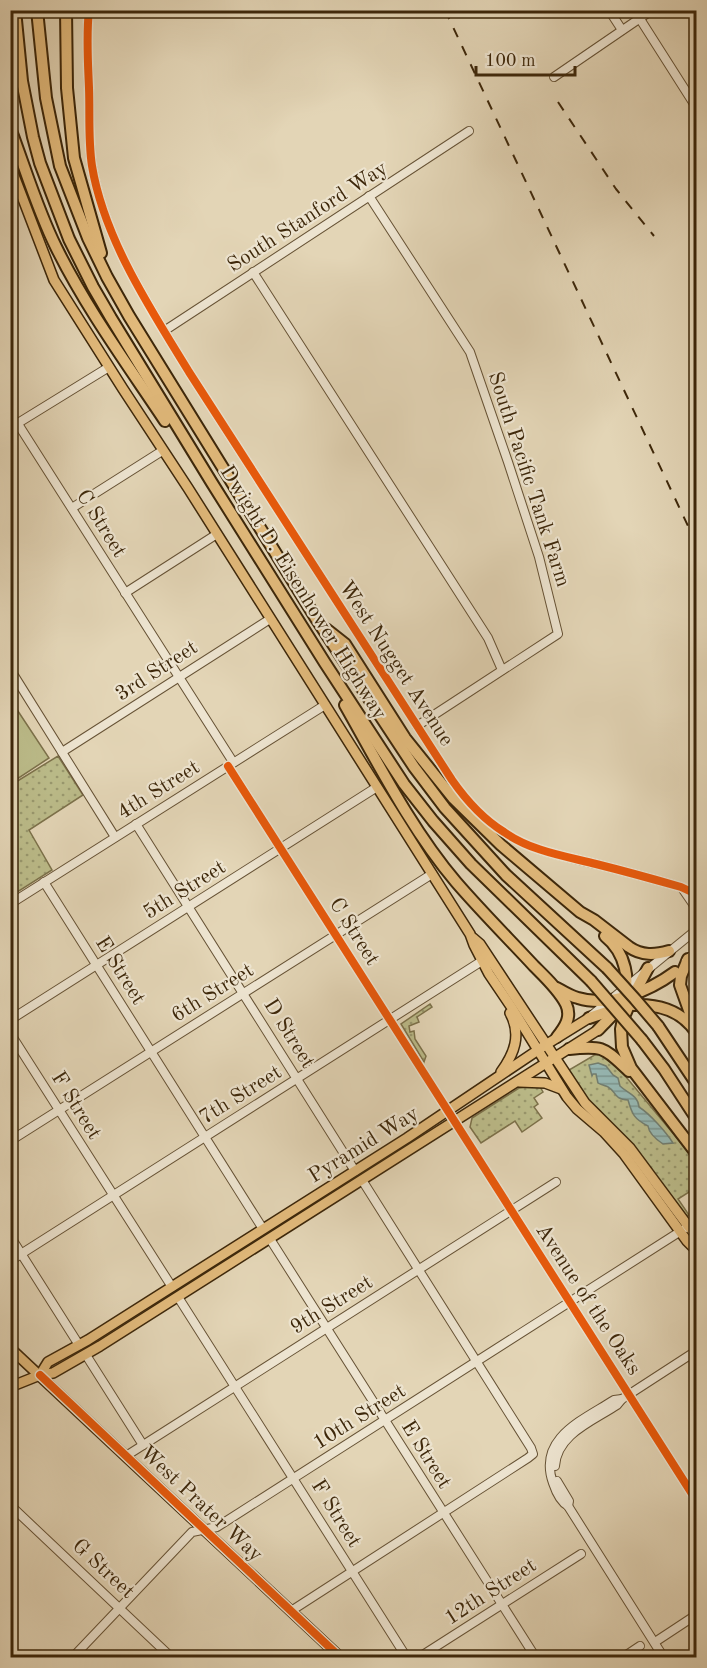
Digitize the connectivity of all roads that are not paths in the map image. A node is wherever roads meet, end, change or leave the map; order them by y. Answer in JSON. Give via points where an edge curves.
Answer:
{"nodes":[{"id":1,"x":15,"y":10,"type":"edge"},
{"id":2,"x":37,"y":10,"type":"edge"},
{"id":3,"x":66,"y":10,"type":"edge"},
{"id":4,"x":89,"y":10,"type":"edge"},
{"id":5,"x":609,"y":10,"type":"edge"},
{"id":6,"x":652,"y":10,"type":"edge"},
{"id":7,"x":640,"y":19,"type":"junction"},
{"id":8,"x":622,"y":30,"type":"junction"},
{"id":9,"x":554,"y":76,"type":"dead end"},
{"id":10,"x":696,"y":107,"type":"edge"},
{"id":11,"x":10,"y":128,"type":"edge"},
{"id":12,"x":469,"y":131,"type":"dead end"},
{"id":13,"x":10,"y":165,"type":"edge"},
{"id":14,"x":369,"y":196,"type":"junction"},
{"id":15,"x":253,"y":272,"type":"junction"},
{"id":16,"x":107,"y":277,"type":"junction"},
{"id":17,"x":164,"y":331,"type":"junction"},
{"id":18,"x":108,"y":367,"type":"junction"},
{"id":19,"x":18,"y":424,"type":"junction"},
{"id":20,"x":10,"y":429,"type":"edge"},
{"id":21,"x":162,"y":451,"type":"junction"},
{"id":22,"x":212,"y":483,"type":"junction"},
{"id":23,"x":72,"y":508,"type":"junction"},
{"id":24,"x":217,"y":534,"type":"junction"},
{"id":25,"x":125,"y":593,"type":"junction"},
{"id":26,"x":270,"y":619,"type":"junction"},
{"id":27,"x":317,"y":620,"type":"junction"},
{"id":28,"x":325,"y":663,"type":"junction"},
{"id":29,"x":10,"y":669,"type":"edge"},
{"id":30,"x":502,"y":670,"type":"junction"},
{"id":31,"x":179,"y":677,"type":"junction"},
{"id":32,"x":325,"y":705,"type":"junction"},
{"id":33,"x":417,"y":726,"type":"junction"},
{"id":34,"x":62,"y":752,"type":"junction"},
{"id":35,"x":231,"y":764,"type":"junction"},
{"id":36,"x":377,"y":787,"type":"junction"},
{"id":37,"x":136,"y":824,"type":"junction"},
{"id":38,"x":116,"y":837,"type":"junction"},
{"id":39,"x":281,"y":849,"type":"junction"},
{"id":40,"x":432,"y":874,"type":"junction"},
{"id":41,"x":44,"y":882,"type":"junction"},
{"id":42,"x":681,"y":887,"type":"junction"},
{"id":43,"x":696,"y":894,"type":"edge"},
{"id":44,"x":10,"y":904,"type":"edge"},
{"id":45,"x":189,"y":907,"type":"junction"},
{"id":46,"x":580,"y":912,"type":"junction"},
{"id":47,"x":696,"y":912,"type":"edge"},
{"id":48,"x":696,"y":930,"type":"edge"},
{"id":49,"x":336,"y":935,"type":"junction"},
{"id":50,"x":669,"y":951,"type":"junction"},
{"id":51,"x":692,"y":956,"type":"edge"},
{"id":52,"x":485,"y":959,"type":"junction"},
{"id":53,"x":97,"y":966,"type":"junction"},
{"id":54,"x":648,"y":968,"type":"joint"},
{"id":55,"x":675,"y":972,"type":"joint"},
{"id":56,"x":552,"y":984,"type":"junction"},
{"id":57,"x":496,"y":986,"type":"junction"},
{"id":58,"x":243,"y":993,"type":"junction"},
{"id":59,"x":625,"y":1001,"type":"junction"},
{"id":60,"x":589,"y":1018,"type":"joint"},
{"id":61,"x":10,"y":1020,"type":"edge"},
{"id":62,"x":390,"y":1020,"type":"junction"},
{"id":63,"x":598,"y":1030,"type":"joint"},
{"id":64,"x":696,"y":1031,"type":"edge"},
{"id":65,"x":10,"y":1033,"type":"edge"},
{"id":66,"x":557,"y":1037,"type":"junction"},
{"id":67,"x":547,"y":1044,"type":"junction"},
{"id":68,"x":569,"y":1049,"type":"junction"},
{"id":69,"x":538,"y":1051,"type":"junction"},
{"id":70,"x":152,"y":1052,"type":"junction"},
{"id":71,"x":555,"y":1058,"type":"junction"},
{"id":72,"x":546,"y":1063,"type":"junction"},
{"id":73,"x":297,"y":1078,"type":"junction"},
{"id":74,"x":496,"y":1079,"type":"junction"},
{"id":75,"x":517,"y":1082,"type":"junction"},
{"id":76,"x":696,"y":1083,"type":"edge"},
{"id":77,"x":647,"y":1089,"type":"junction"},
{"id":78,"x":562,"y":1090,"type":"junction"},
{"id":79,"x":59,"y":1110,"type":"junction"},
{"id":80,"x":451,"y":1117,"type":"junction"},
{"id":81,"x":696,"y":1118,"type":"edge"},
{"id":82,"x":206,"y":1137,"type":"junction"},
{"id":83,"x":10,"y":1141,"type":"edge"},
{"id":84,"x":696,"y":1153,"type":"edge"},
{"id":85,"x":355,"y":1171,"type":"junction"},
{"id":86,"x":362,"y":1180,"type":"junction"},
{"id":87,"x":556,"y":1182,"type":"dead end"},
{"id":88,"x":113,"y":1195,"type":"junction"},
{"id":89,"x":511,"y":1210,"type":"junction"},
{"id":90,"x":264,"y":1228,"type":"junction"},
{"id":91,"x":684,"y":1229,"type":"junction"},
{"id":92,"x":696,"y":1234,"type":"edge"},
{"id":93,"x":10,"y":1236,"type":"edge"},
{"id":94,"x":270,"y":1239,"type":"junction"},
{"id":95,"x":696,"y":1250,"type":"edge"},
{"id":96,"x":21,"y":1254,"type":"junction"},
{"id":97,"x":10,"y":1261,"type":"edge"},
{"id":98,"x":418,"y":1270,"type":"junction"},
{"id":99,"x":172,"y":1287,"type":"junction"},
{"id":100,"x":178,"y":1297,"type":"junction"},
{"id":101,"x":569,"y":1302,"type":"junction"},
{"id":102,"x":327,"y":1328,"type":"junction"},
{"id":103,"x":79,"y":1345,"type":"junction"},
{"id":104,"x":10,"y":1348,"type":"edge"},
{"id":105,"x":696,"y":1352,"type":"edge"},
{"id":106,"x":86,"y":1355,"type":"junction"},
{"id":107,"x":477,"y":1362,"type":"junction"},
{"id":108,"x":40,"y":1375,"type":"junction"},
{"id":109,"x":235,"y":1386,"type":"junction"},
{"id":110,"x":10,"y":1387,"type":"edge"},
{"id":111,"x":626,"y":1397,"type":"junction"},
{"id":112,"x":385,"y":1421,"type":"junction"},
{"id":113,"x":143,"y":1445,"type":"junction"},
{"id":114,"x":126,"y":1456,"type":"junction"},
{"id":115,"x":294,"y":1479,"type":"junction"},
{"id":116,"x":696,"y":1500,"type":"edge"},
{"id":117,"x":10,"y":1505,"type":"edge"},
{"id":118,"x":443,"y":1513,"type":"junction"},
{"id":119,"x":205,"y":1530,"type":"junction"},
{"id":120,"x":581,"y":1554,"type":"dead end"},
{"id":121,"x":352,"y":1571,"type":"junction"},
{"id":122,"x":502,"y":1605,"type":"junction"},
{"id":123,"x":119,"y":1608,"type":"junction"},
{"id":124,"x":291,"y":1611,"type":"junction"},
{"id":125,"x":696,"y":1615,"type":"edge"},
{"id":126,"x":655,"y":1642,"type":"junction"},
{"id":127,"x":640,"y":1646,"type":"dead end"},
{"id":128,"x":10,"y":1651,"type":"edge"},
{"id":129,"x":18,"y":1658,"type":"edge"},
{"id":130,"x":72,"y":1658,"type":"edge"},
{"id":131,"x":172,"y":1658,"type":"edge"},
{"id":132,"x":340,"y":1658,"type":"edge"},
{"id":133,"x":407,"y":1658,"type":"edge"},
{"id":134,"x":418,"y":1658,"type":"edge"},
{"id":135,"x":536,"y":1658,"type":"edge"},
{"id":136,"x":622,"y":1658,"type":"edge"},
{"id":137,"x":664,"y":1658,"type":"edge"}],
"edges":[{"from":1,"to":22,"type":"highway","name":"Dwight D. Eisenhower Highway","via":[[22,81],[33,137],[61,218],[93,287]]},
{"from":2,"to":16,"type":"highway","name":"Dwight D. Eisenhower Highway","via":[[46,98],[60,166]]},
{"from":3,"to":16,"type":"highway","via":[[74,158]]},
{"from":4,"to":17,"type":"street","name":"West Nugget Avenue","via":[[90,131],[95,179],[125,260]]},
{"from":5,"to":8,"type":"street"},
{"from":6,"to":7,"type":"street"},
{"from":7,"to":8,"type":"street"},
{"from":7,"to":10,"type":"street"},
{"from":8,"to":9,"type":"street"},
{"from":11,"to":22,"type":"highway","via":[[48,230],[72,278],[186,453]]},
{"from":12,"to":14,"type":"street","name":"South Stanford Way"},
{"from":13,"to":18,"type":"main road","via":[[54,280]]},
{"from":14,"to":15,"type":"street","name":"South Stanford Way"},
{"from":14,"to":30,"type":"street","name":"South Pacific Tank Farm","via":[[470,352],[539,557],[558,634]]},
{"from":15,"to":17,"type":"street","name":"South Stanford Way"},
{"from":15,"to":30,"type":"street","via":[[483,630]]},
{"from":16,"to":27,"type":"highway","name":"Dwight D. Eisenhower Highway"},
{"from":17,"to":33,"type":"street","name":"West Nugget Avenue"},
{"from":18,"to":19,"type":"street"},
{"from":18,"to":21,"type":"main road"},
{"from":19,"to":20,"type":"street"},
{"from":19,"to":23,"type":"street","name":"C Street"},
{"from":21,"to":23,"type":"street"},
{"from":21,"to":24,"type":"main road"},
{"from":22,"to":28,"type":"highway","name":"Dwight D. Eisenhower Highway"},
{"from":23,"to":25,"type":"street","name":"C Street"},
{"from":24,"to":25,"type":"street"},
{"from":24,"to":26,"type":"main road"},
{"from":25,"to":31,"type":"street","name":"C Street"},
{"from":26,"to":31,"type":"street","name":"3rd Street"},
{"from":26,"to":32,"type":"main road"},
{"from":27,"to":46,"type":"highway","via":[[345,644],[405,738],[453,798]]},
{"from":27,"to":76,"type":"highway","name":"Dwight D. Eisenhower Highway","bridge":true,"via":[[445,808],[506,874],[636,999]]},
{"from":28,"to":56,"type":"highway","via":[[346,708],[425,840],[477,906]]},
{"from":28,"to":81,"type":"highway","name":"Dwight D. Eisenhower Highway","bridge":true,"via":[[432,821],[591,981],[642,1040]]},
{"from":29,"to":34,"type":"street"},
{"from":30,"to":33,"type":"street","name":"South Pacific Tank Farm"},
{"from":31,"to":34,"type":"street","name":"3rd Street"},
{"from":31,"to":35,"type":"street","name":"C Street"},
{"from":32,"to":35,"type":"street","name":"4th Street"},
{"from":32,"to":36,"type":"main road"},
{"from":33,"to":42,"type":"street","name":"West Nugget Avenue","via":[[459,790],[508,835],[545,851]]},
{"from":34,"to":38,"type":"street"},
{"from":35,"to":37,"type":"street","name":"4th Street"},
{"from":35,"to":39,"type":"street","name":"C Street"},
{"from":36,"to":39,"type":"street","name":"5th Street"},
{"from":36,"to":40,"type":"main road"},
{"from":37,"to":38,"type":"street","name":"4th Street"},
{"from":37,"to":45,"type":"street","name":"D Street"},
{"from":38,"to":41,"type":"street","name":"4th Street"},
{"from":39,"to":45,"type":"street","name":"5th Street"},
{"from":39,"to":49,"type":"street","name":"C Street"},
{"from":40,"to":49,"type":"street","name":"6th Street"},
{"from":40,"to":52,"type":"main road","via":[[480,944]]},
{"from":41,"to":44,"type":"street","name":"4th Street"},
{"from":41,"to":53,"type":"street","name":"E Street"},
{"from":42,"to":43,"type":"street","name":"West Nugget Avenue"},
{"from":42,"to":47,"type":"street"},
{"from":45,"to":53,"type":"street","name":"5th Street"},
{"from":45,"to":58,"type":"street","name":"D Street"},
{"from":46,"to":50,"type":"highway","via":[[634,951],[653,955]]},
{"from":46,"to":59,"type":"highway","via":[[618,950],[625,968]]},
{"from":48,"to":50,"type":"street"},
{"from":49,"to":58,"type":"street","name":"6th Street"},
{"from":49,"to":62,"type":"street","name":"C Street"},
{"from":50,"to":54,"type":"street"},
{"from":51,"to":55,"type":"street"},
{"from":51,"to":64,"type":"highway","via":[[680,985]]},
{"from":52,"to":57,"type":"main road"},
{"from":52,"to":62,"type":"street","name":"7th Street"},
{"from":52,"to":67,"type":"main road"},
{"from":53,"to":61,"type":"street","name":"5th Street"},
{"from":53,"to":70,"type":"street","name":"E Street"},
{"from":54,"to":59,"type":"highway"},
{"from":55,"to":59,"type":"highway"},
{"from":56,"to":59,"type":"highway","via":[[576,998]]},
{"from":56,"to":66,"type":"highway","via":[[568,1012],[568,1020]]},
{"from":57,"to":69,"type":"main road"},
{"from":57,"to":74,"type":"main road","via":[[516,1034],[512,1055]]},
{"from":58,"to":70,"type":"street","name":"6th Street"},
{"from":58,"to":73,"type":"street","name":"D Street"},
{"from":59,"to":60,"type":"highway"},
{"from":59,"to":63,"type":"highway"},
{"from":59,"to":64,"type":"highway","via":[[669,1009]]},
{"from":59,"to":77,"type":"highway","via":[[622,1047],[628,1063]]},
{"from":60,"to":66,"type":"main road","name":"Pyramid Way"},
{"from":62,"to":73,"type":"street","name":"7th Street"},
{"from":62,"to":80,"type":"street","name":"C Street"},
{"from":63,"to":68,"type":"main road","name":"Pyramid Way"},
{"from":65,"to":79,"type":"street","name":"F Street"},
{"from":66,"to":67,"type":"main road","name":"Pyramid Way"},
{"from":67,"to":69,"type":"main road","name":"Pyramid Way"},
{"from":67,"to":71,"type":"main road"},
{"from":68,"to":71,"type":"main road","name":"Pyramid Way"},
{"from":68,"to":77,"type":"highway","via":[[603,1049]]},
{"from":69,"to":72,"type":"main road"},
{"from":69,"to":74,"type":"main road","name":"Pyramid Way"},
{"from":70,"to":79,"type":"street","name":"6th Street"},
{"from":70,"to":82,"type":"street","name":"E Street"},
{"from":71,"to":72,"type":"main road","name":"Pyramid Way"},
{"from":71,"to":91,"type":"main road","via":[[585,1103],[630,1148]]},
{"from":72,"to":75,"type":"main road","name":"Pyramid Way"},
{"from":72,"to":78,"type":"main road"},
{"from":73,"to":82,"type":"street","name":"7th Street"},
{"from":73,"to":85,"type":"street","name":"D Street"},
{"from":74,"to":80,"type":"main road","name":"Pyramid Way"},
{"from":75,"to":78,"type":"main road","via":[[545,1083]]},
{"from":75,"to":80,"type":"main road","name":"Pyramid Way"},
{"from":77,"to":84,"type":"highway"},
{"from":78,"to":91,"type":"main road","via":[[624,1154]]},
{"from":79,"to":83,"type":"street","name":"6th Street"},
{"from":79,"to":88,"type":"street","name":"F Street"},
{"from":80,"to":85,"type":"main road","name":"Pyramid Way"},
{"from":80,"to":86,"type":"main road","name":"Pyramid Way"},
{"from":80,"to":89,"type":"street","name":"Avenue of the Oaks"},
{"from":82,"to":88,"type":"street","name":"7th Street"},
{"from":82,"to":90,"type":"street","name":"E Street"},
{"from":85,"to":90,"type":"main road","name":"Pyramid Way"},
{"from":86,"to":94,"type":"main road","name":"Pyramid Way"},
{"from":86,"to":98,"type":"street"},
{"from":87,"to":89,"type":"street","name":"9th Street"},
{"from":88,"to":96,"type":"street","name":"7th Street"},
{"from":88,"to":99,"type":"street","name":"F Street"},
{"from":89,"to":98,"type":"street","name":"9th Street"},
{"from":89,"to":101,"type":"street","name":"Avenue of the Oaks"},
{"from":90,"to":99,"type":"main road","name":"Pyramid Way"},
{"from":91,"to":92,"type":"main road"},
{"from":91,"to":95,"type":"main road"},
{"from":91,"to":101,"type":"street","name":"10th Street"},
{"from":93,"to":96,"type":"street"},
{"from":94,"to":100,"type":"main road","name":"Pyramid Way"},
{"from":94,"to":102,"type":"street","name":"E Street"},
{"from":96,"to":97,"type":"street","name":"7th Street"},
{"from":96,"to":103,"type":"street"},
{"from":98,"to":102,"type":"street","name":"9th Street"},
{"from":98,"to":107,"type":"street"},
{"from":99,"to":103,"type":"main road","name":"Pyramid Way"},
{"from":100,"to":106,"type":"main road","name":"Pyramid Way"},
{"from":100,"to":109,"type":"street","name":"F Street"},
{"from":101,"to":107,"type":"street","name":"10th Street"},
{"from":101,"to":111,"type":"street","name":"Avenue of the Oaks"},
{"from":102,"to":109,"type":"street","name":"9th Street"},
{"from":102,"to":112,"type":"street","name":"E Street"},
{"from":103,"to":108,"type":"main road","name":"Pyramid Way","via":[[48,1362]]},
{"from":104,"to":108,"type":"main road","name":"West Prater Way"},
{"from":105,"to":111,"type":"street"},
{"from":106,"to":108,"type":"main road","name":"Pyramid Way","via":[[53,1373]]},
{"from":106,"to":113,"type":"street"},
{"from":107,"to":112,"type":"street","name":"10th Street"},
{"from":107,"to":118,"type":"street","via":[[533,1454]]},
{"from":108,"to":110,"type":"main road","name":"Pyramid Way"},
{"from":108,"to":114,"type":"main road","name":"West Prater Way"},
{"from":109,"to":113,"type":"street","name":"9th Street"},
{"from":109,"to":115,"type":"street","name":"F Street"},
{"from":111,"to":116,"type":"street","name":"Avenue of the Oaks"},
{"from":111,"to":126,"type":"street","via":[[567,1437],[555,1459],[555,1473],[568,1506]]},
{"from":112,"to":115,"type":"street","name":"10th Street"},
{"from":112,"to":118,"type":"street","name":"E Street"},
{"from":113,"to":114,"type":"street","name":"9th Street"},
{"from":114,"to":119,"type":"main road","name":"West Prater Way"},
{"from":115,"to":119,"type":"street","name":"10th Street","via":[[217,1527]]},
{"from":115,"to":121,"type":"street","name":"F Street"},
{"from":117,"to":123,"type":"street","name":"G Street"},
{"from":118,"to":121,"type":"street"},
{"from":118,"to":122,"type":"street","name":"E Street"},
{"from":119,"to":123,"type":"street","name":"10th Street","via":[[192,1532]]},
{"from":119,"to":124,"type":"main road","name":"West Prater Way"},
{"from":120,"to":122,"type":"street","name":"12th Street"},
{"from":121,"to":124,"type":"street"},
{"from":121,"to":133,"type":"street","name":"F Street"},
{"from":122,"to":134,"type":"street","name":"12th Street"},
{"from":122,"to":135,"type":"street","name":"E Street"},
{"from":123,"to":130,"type":"street","name":"10th Street"},
{"from":123,"to":131,"type":"street","name":"G Street"},
{"from":124,"to":132,"type":"main road","name":"West Prater Way"},
{"from":125,"to":126,"type":"street"},
{"from":126,"to":137,"type":"street"},
{"from":127,"to":136,"type":"street"},
{"from":128,"to":129,"type":"street"}]}
